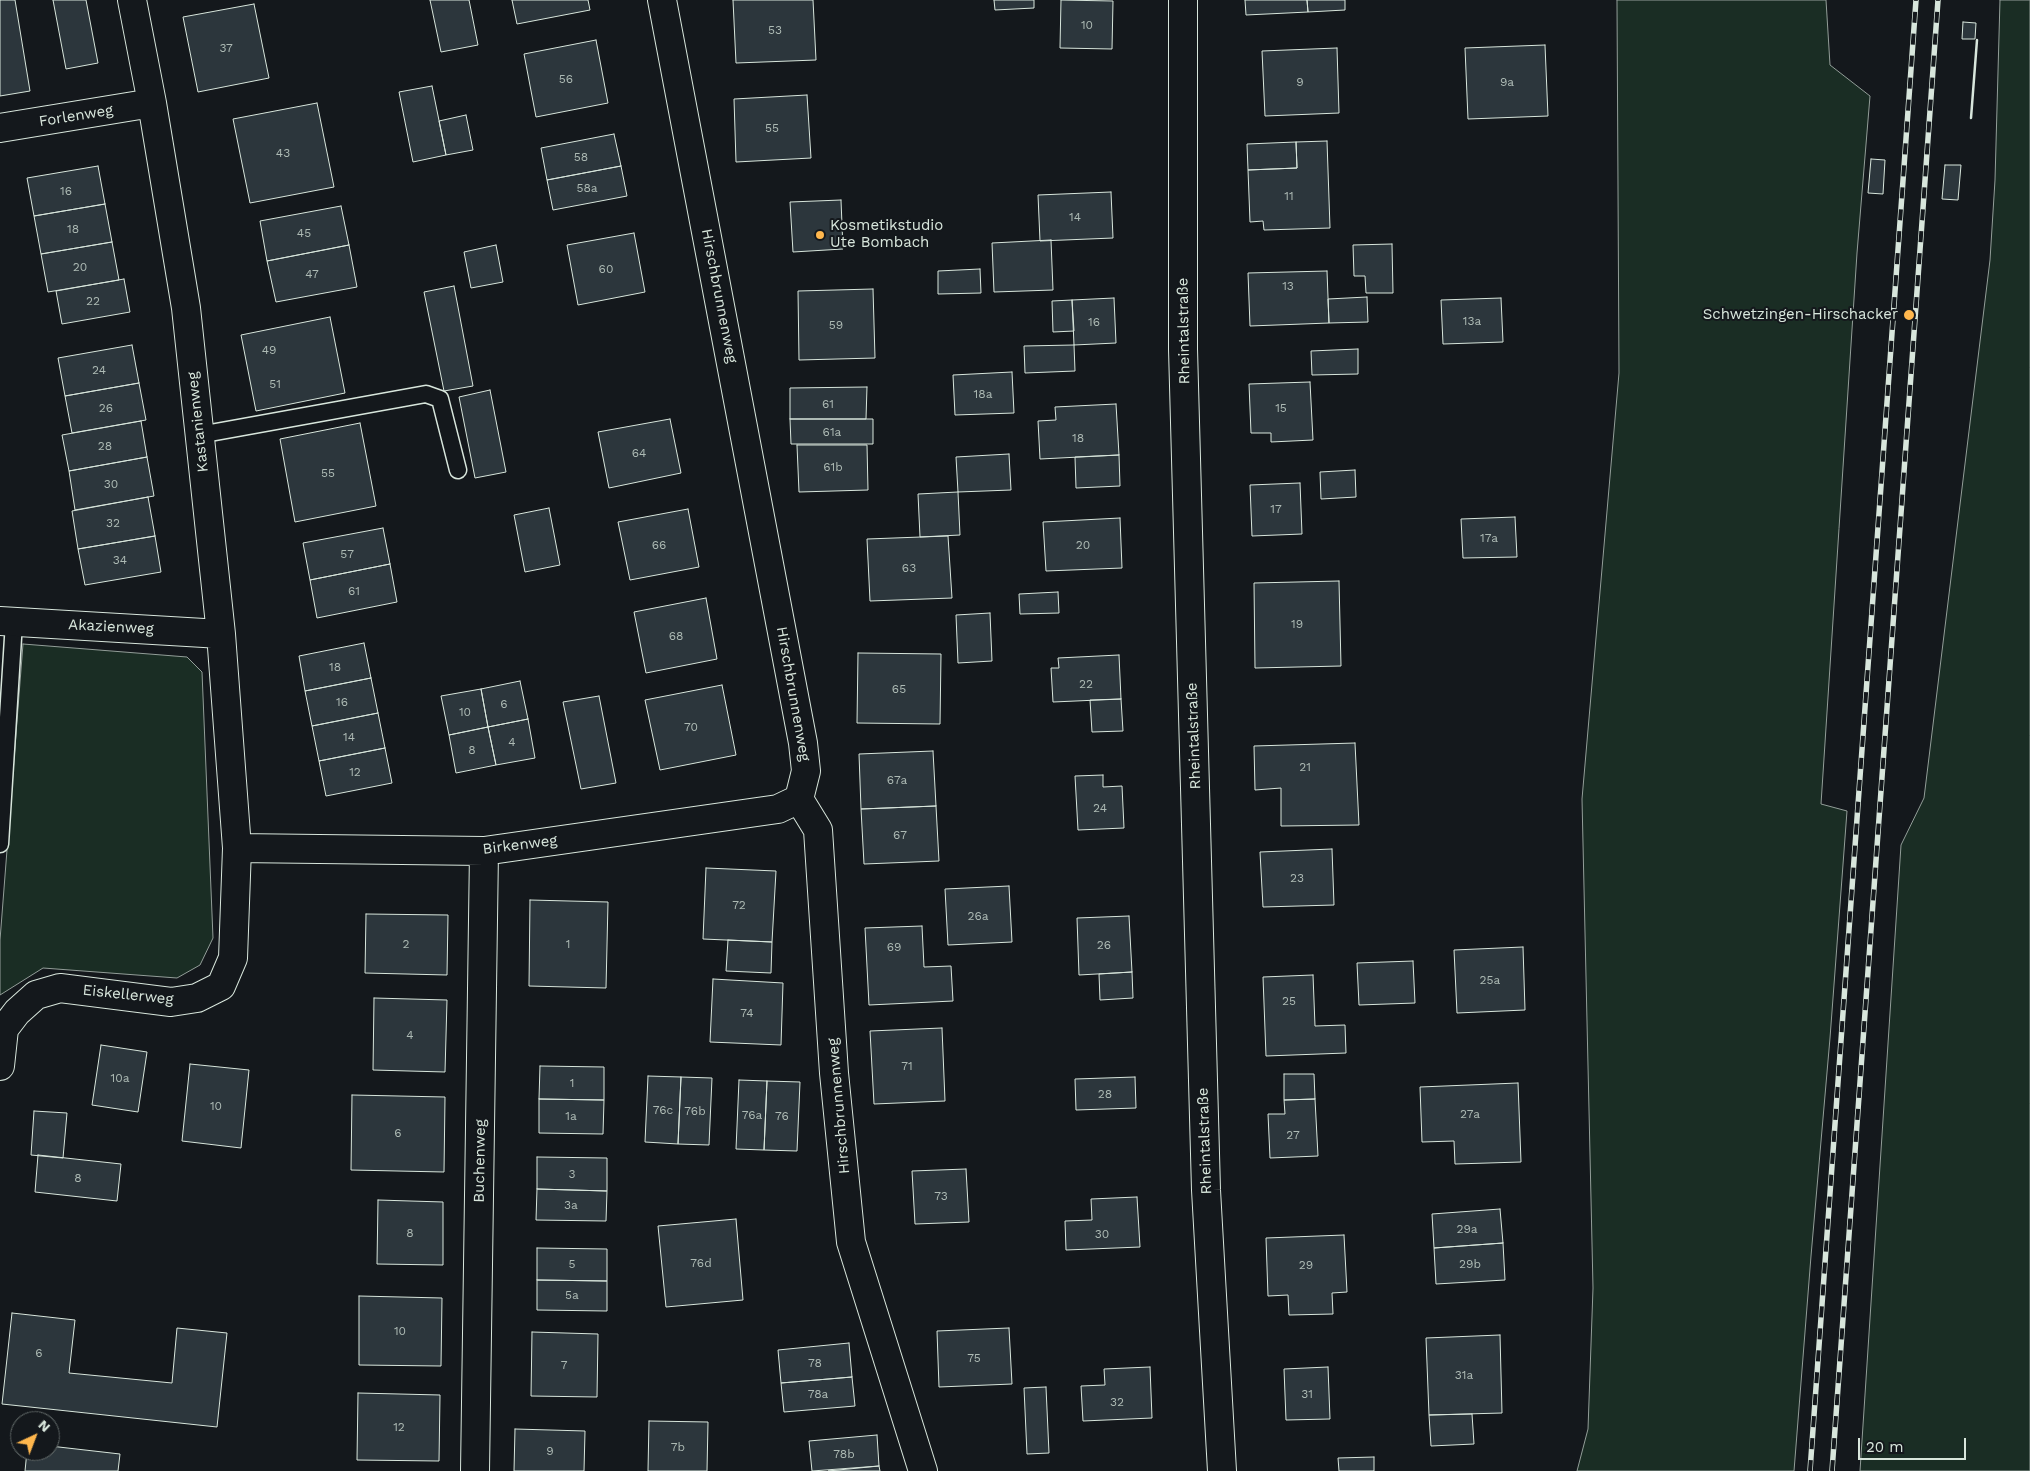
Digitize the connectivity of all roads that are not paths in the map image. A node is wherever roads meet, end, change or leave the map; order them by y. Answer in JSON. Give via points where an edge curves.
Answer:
{"nodes":[{"id":1,"x":132,"y":0,"type":"edge"},
{"id":2,"x":662,"y":0,"type":"edge"},
{"id":3,"x":1183,"y":0,"type":"edge"},
{"id":4,"x":152,"y":103,"type":"junction"},
{"id":5,"x":0,"y":128,"type":"edge"},
{"id":6,"x":199,"y":435,"type":"junction"},
{"id":7,"x":458,"y":470,"type":"dead end"},
{"id":8,"x":7,"y":621,"type":"edge"},
{"id":9,"x":221,"y":634,"type":"junction"},
{"id":10,"x":799,"y":799,"type":"junction"},
{"id":11,"x":0,"y":844,"type":"edge"},
{"id":12,"x":238,"y":848,"type":"junction"},
{"id":13,"x":484,"y":851,"type":"junction"},
{"id":14,"x":2,"y":1027,"type":"edge"},
{"id":15,"x":0,"y":1066,"type":"edge"},
{"id":16,"x":475,"y":1471,"type":"edge"},
{"id":17,"x":923,"y":1471,"type":"edge"},
{"id":18,"x":1222,"y":1471,"type":"edge"}],
"edges":[{"from":1,"to":4,"type":"street","name":"Kastanienweg"},
{"from":2,"to":10,"type":"street","name":"Hirschbrunnenweg","via":[[803,743],[806,771]]},
{"from":3,"to":18,"type":"street","name":"Rheintalstraße","via":[[1183,349],[1206,1190]]},
{"from":4,"to":5,"type":"street","name":"Forlenweg"},
{"from":4,"to":6,"type":"street","name":"Kastanienweg","via":[[186,308]]},
{"from":6,"to":7,"type":"lane","via":[[426,394],[440,400]]},
{"from":6,"to":9,"type":"street","name":"Kastanienweg"},
{"from":8,"to":9,"type":"street","name":"Akazienweg"},
{"from":8,"to":11,"type":"lane"},
{"from":9,"to":12,"type":"street","name":"Kastanienweg"},
{"from":10,"to":13,"type":"street","name":"Birkenweg","via":[[778,808]]},
{"from":10,"to":17,"type":"street","name":"Hirschbrunnenweg","via":[[818,830],[834,1073],[851,1242]]},
{"from":12,"to":13,"type":"street","name":"Birkenweg"},
{"from":12,"to":14,"type":"street","name":"Eiskellerweg","via":[[233,958],[221,986],[197,998],[171,1002],[60,988],[36,995]]},
{"from":13,"to":16,"type":"street","name":"Buchenweg"},
{"from":14,"to":15,"type":"street","name":"Eiskellerweg"}]}
